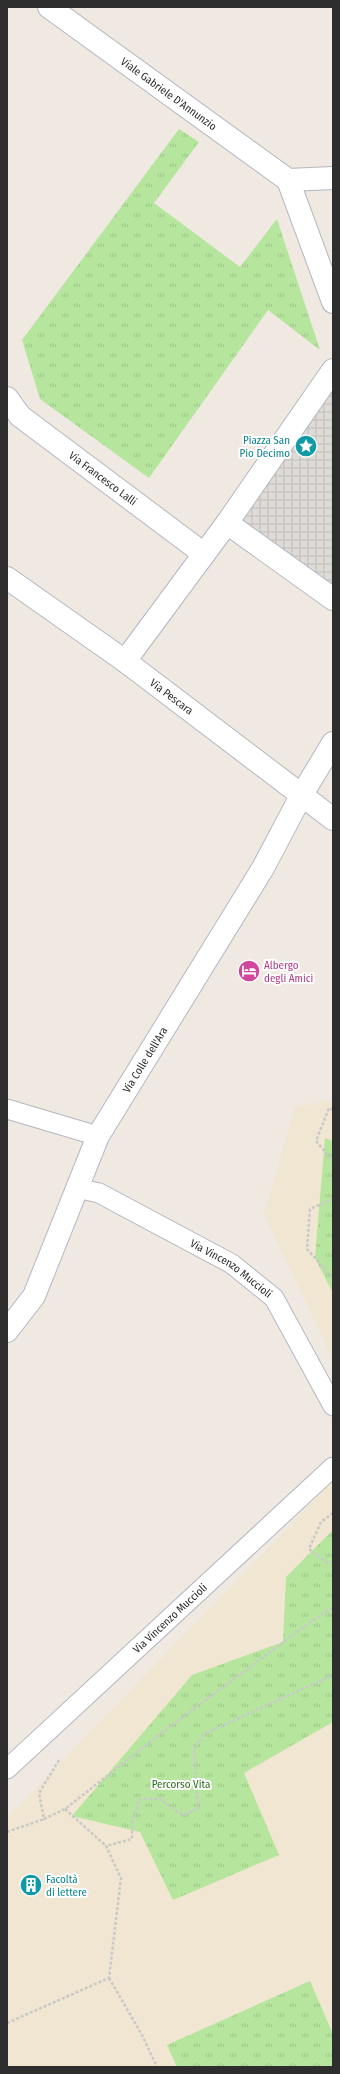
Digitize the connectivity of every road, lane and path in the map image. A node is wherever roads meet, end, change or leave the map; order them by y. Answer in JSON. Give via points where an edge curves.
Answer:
{"nodes":[{"id":1,"x":49,"y":7,"type":"edge"},
{"id":2,"x":333,"y":178,"type":"edge"},
{"id":3,"x":288,"y":180,"type":"junction"},
{"id":4,"x":333,"y":302,"type":"edge"},
{"id":5,"x":333,"y":370,"type":"edge"},
{"id":6,"x":7,"y":398,"type":"edge"},
{"id":7,"x":227,"y":523,"type":"junction"},
{"id":8,"x":204,"y":554,"type":"junction"},
{"id":9,"x":7,"y":578,"type":"edge"},
{"id":10,"x":333,"y":599,"type":"edge"},
{"id":11,"x":125,"y":662,"type":"junction"},
{"id":12,"x":333,"y":743,"type":"edge"},
{"id":13,"x":302,"y":796,"type":"junction"},
{"id":14,"x":333,"y":819,"type":"edge"},
{"id":15,"x":7,"y":1109,"type":"edge"},
{"id":16,"x":333,"y":1110,"type":"edge"},
{"id":17,"x":98,"y":1136,"type":"junction"},
{"id":18,"x":333,"y":1161,"type":"edge"},
{"id":19,"x":77,"y":1188,"type":"junction"},
{"id":20,"x":333,"y":1200,"type":"edge"},
{"id":21,"x":333,"y":1278,"type":"edge"},
{"id":22,"x":7,"y":1331,"type":"edge"},
{"id":23,"x":333,"y":1406,"type":"edge"},
{"id":24,"x":333,"y":1467,"type":"edge"},
{"id":25,"x":333,"y":1512,"type":"edge"},
{"id":26,"x":333,"y":1562,"type":"edge"},
{"id":27,"x":333,"y":1608,"type":"edge"},
{"id":28,"x":333,"y":1675,"type":"edge"},
{"id":29,"x":50,"y":1729,"type":"junction"},
{"id":30,"x":7,"y":1769,"type":"edge"},
{"id":31,"x":65,"y":1809,"type":"junction"},
{"id":32,"x":44,"y":1819,"type":"junction"},
{"id":33,"x":7,"y":1832,"type":"edge"},
{"id":34,"x":106,"y":1846,"type":"junction"},
{"id":35,"x":109,"y":1978,"type":"junction"},
{"id":36,"x":7,"y":2023,"type":"edge"},
{"id":37,"x":157,"y":2067,"type":"edge"}],
"edges":[{"from":1,"to":3,"type":"street","name":"Viale Gabriele D'Annunzio"},
{"from":2,"to":3,"type":"street"},
{"from":3,"to":4,"type":"street"},
{"from":5,"to":7,"type":"street"},
{"from":6,"to":8,"type":"street","name":"Via Francesco Lalli","via":[[20,416]]},
{"from":7,"to":8,"type":"street"},
{"from":7,"to":10,"type":"street"},
{"from":8,"to":11,"type":"street"},
{"from":9,"to":11,"type":"street","name":"Via Pescara"},
{"from":11,"to":13,"type":"street","name":"Via Pescara"},
{"from":12,"to":13,"type":"street"},
{"from":13,"to":14,"type":"street","name":"Via Pescara"},
{"from":13,"to":17,"type":"street","name":"Via Colle dell'Ara","via":[[263,868]]},
{"from":15,"to":17,"type":"lane"},
{"from":16,"to":18,"type":"path","via":[[329,1108],[316,1141]]},
{"from":17,"to":19,"type":"street","name":"Via Colle dell'Ara"},
{"from":19,"to":22,"type":"street","name":"Via Colle dell'Ara","via":[[34,1296]]},
{"from":19,"to":23,"type":"lane","name":"Via Vincenzo Muccioli","via":[[100,1193],[232,1264],[274,1298]]},
{"from":20,"to":21,"type":"path","via":[[310,1209],[307,1249]]},
{"from":24,"to":29,"type":"lane","name":"Via Vincenzo Muccioli"},
{"from":25,"to":26,"type":"path","via":[[321,1522],[309,1549],[327,1563]]},
{"from":27,"to":31,"type":"path","via":[[163,1732]]},
{"from":28,"to":34,"type":"path","via":[[204,1734],[194,1749],[198,1809],[182,1815],[160,1799],[140,1799],[132,1820],[132,1839]]},
{"from":29,"to":30,"type":"lane","name":"Via Vincenzo Muccioli"},
{"from":29,"to":32,"type":"path","via":[[65,1751],[39,1793]]},
{"from":31,"to":32,"type":"path"},
{"from":31,"to":34,"type":"path"},
{"from":32,"to":33,"type":"path"},
{"from":34,"to":35,"type":"path","via":[[121,1878]]},
{"from":35,"to":36,"type":"path"},
{"from":35,"to":37,"type":"path"}]}
